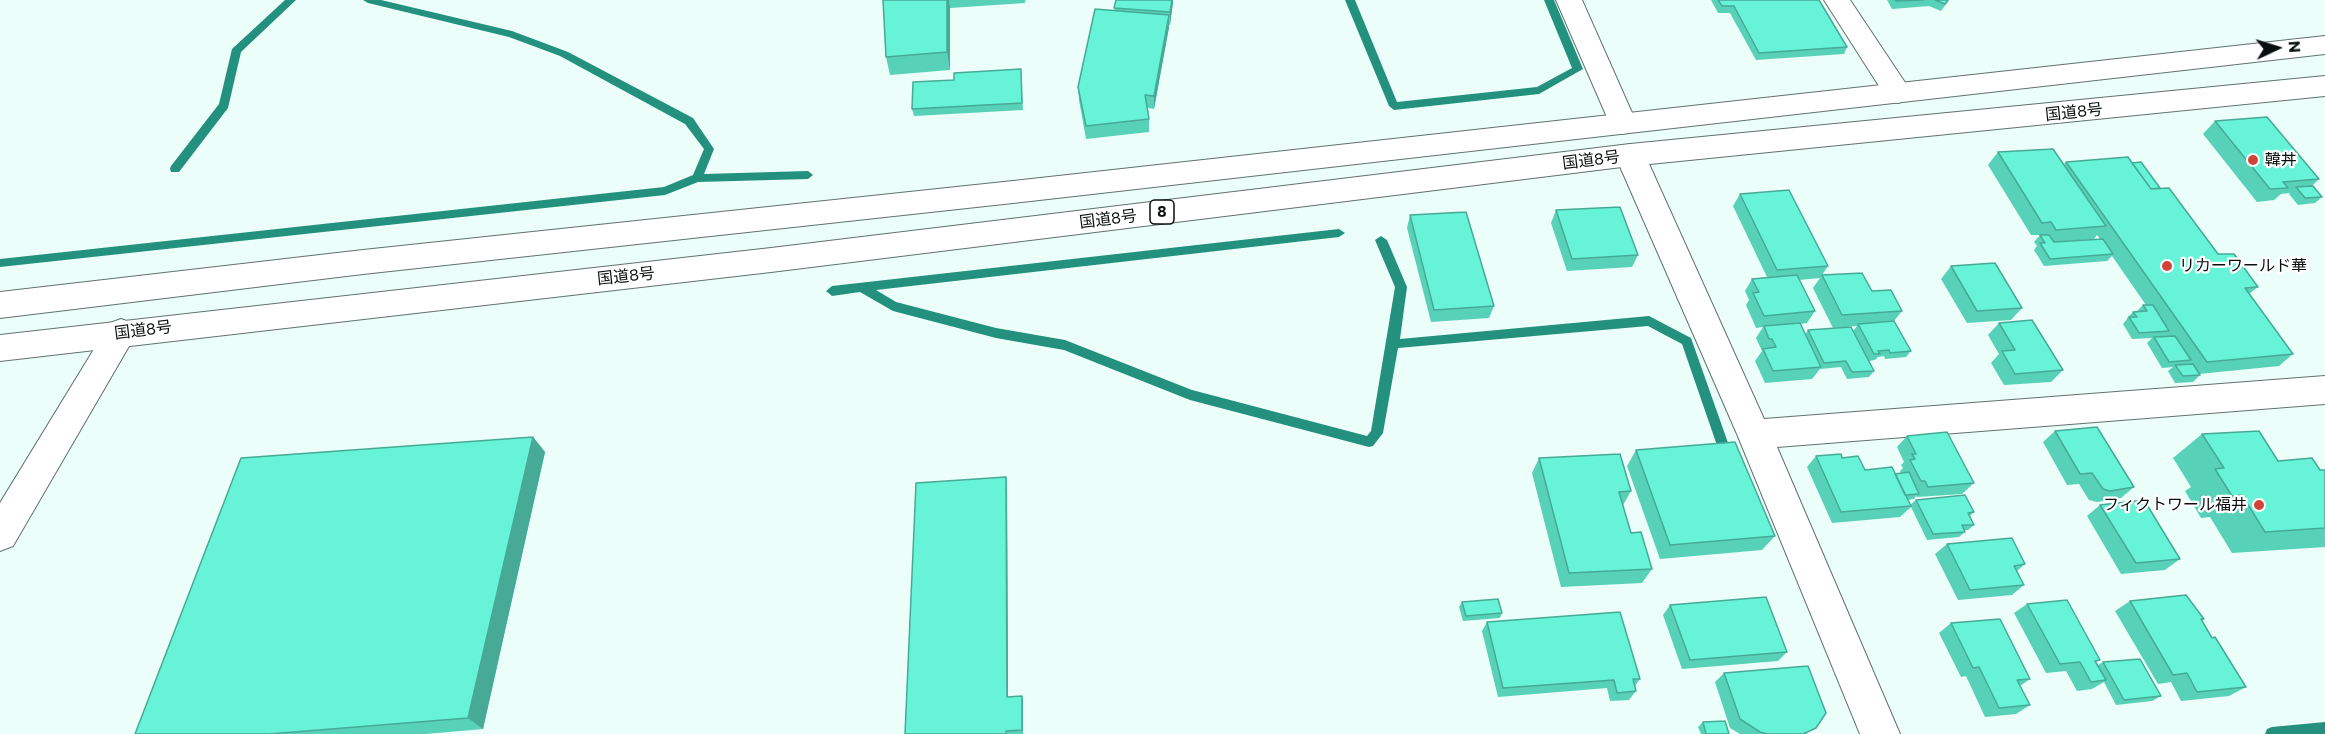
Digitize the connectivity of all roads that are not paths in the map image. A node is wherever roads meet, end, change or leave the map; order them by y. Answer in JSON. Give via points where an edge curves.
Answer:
{"nodes":[{"id":1,"x":1569,"y":0,"type":"edge"},
{"id":2,"x":1837,"y":0,"type":"edge"},
{"id":3,"x":2325,"y":45,"type":"edge"},
{"id":4,"x":2325,"y":86,"type":"edge"},
{"id":5,"x":1898,"y":93,"type":"junction"},
{"id":6,"x":1627,"y":139,"type":"junction"},
{"id":7,"x":0,"y":305,"type":"edge"},
{"id":8,"x":121,"y":332,"type":"junction"},
{"id":9,"x":0,"y":348,"type":"edge"},
{"id":10,"x":2325,"y":390,"type":"edge"},
{"id":11,"x":1754,"y":434,"type":"junction"},
{"id":12,"x":0,"y":535,"type":"edge"},
{"id":13,"x":1880,"y":734,"type":"edge"}],
"edges":[{"from":1,"to":6,"type":"main road"},
{"from":2,"to":5,"type":"main road"},
{"from":3,"to":5,"type":"main road","name":"国道8号","number":"8"},
{"from":4,"to":6,"type":"main road","name":"国道8号","number":"8"},
{"from":5,"to":6,"type":"main road","name":"国道8号","number":"8"},
{"from":6,"to":7,"type":"main road","name":"国道8号","number":"8","via":[[375,260]]},
{"from":6,"to":8,"type":"main road","name":"国道8号","number":"8","via":[[771,260]]},
{"from":6,"to":11,"type":"main road"},
{"from":8,"to":9,"type":"main road","name":"国道8号","number":"8"},
{"from":8,"to":12,"type":"main road"},
{"from":10,"to":11,"type":"main road"},
{"from":11,"to":13,"type":"main road"}]}
